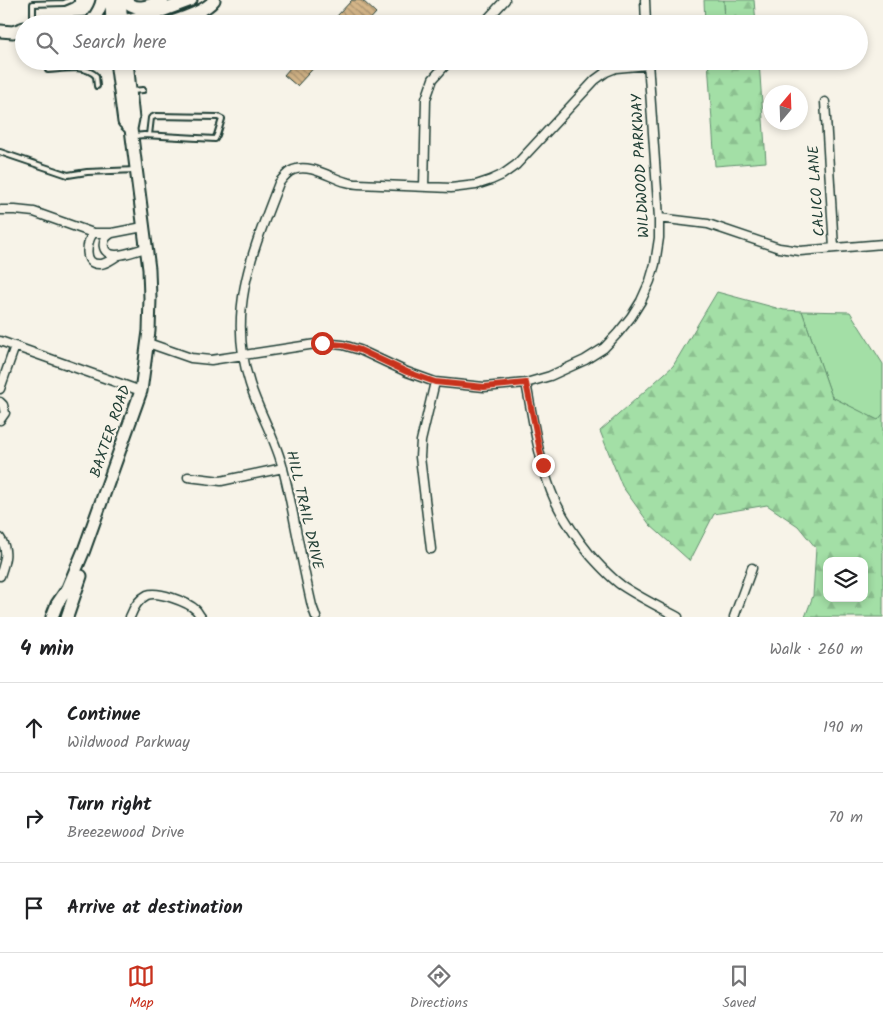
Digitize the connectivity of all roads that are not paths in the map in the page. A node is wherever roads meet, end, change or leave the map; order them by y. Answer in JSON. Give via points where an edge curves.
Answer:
{"nodes":[{"id":1,"x":27,"y":0,"type":"edge"},
{"id":2,"x":70,"y":0,"type":"edge"},
{"id":3,"x":102,"y":0,"type":"edge"},
{"id":4,"x":110,"y":0,"type":"edge"},
{"id":5,"x":120,"y":0,"type":"edge"},
{"id":6,"x":125,"y":0,"type":"edge"},
{"id":7,"x":164,"y":0,"type":"edge"},
{"id":8,"x":191,"y":0,"type":"edge"},
{"id":9,"x":214,"y":0,"type":"edge"},
{"id":10,"x":505,"y":0,"type":"edge"},
{"id":11,"x":645,"y":0,"type":"edge"},
{"id":12,"x":33,"y":4,"type":"junction"},
{"id":13,"x":178,"y":5,"type":"junction"},
{"id":14,"x":33,"y":15,"type":"edge"},
{"id":15,"x":95,"y":15,"type":"edge"},
{"id":16,"x":115,"y":15,"type":"edge"},
{"id":17,"x":118,"y":15,"type":"edge"},
{"id":18,"x":148,"y":15,"type":"edge"},
{"id":19,"x":187,"y":15,"type":"edge"},
{"id":20,"x":491,"y":15,"type":"edge"},
{"id":21,"x":646,"y":15,"type":"edge"},
{"id":22,"x":0,"y":31,"type":"edge"},
{"id":23,"x":15,"y":32,"type":"edge"},
{"id":24,"x":84,"y":70,"type":"edge"},
{"id":25,"x":117,"y":70,"type":"edge"},
{"id":26,"x":128,"y":70,"type":"edge"},
{"id":27,"x":441,"y":70,"type":"edge"},
{"id":28,"x":611,"y":70,"type":"edge"},
{"id":29,"x":648,"y":70,"type":"edge"},
{"id":30,"x":97,"y":86,"type":"dead end"},
{"id":31,"x":143,"y":90,"type":"dead end"},
{"id":32,"x":130,"y":91,"type":"junction"},
{"id":33,"x":825,"y":102,"type":"dead end"},
{"id":34,"x":132,"y":132,"type":"junction"},
{"id":35,"x":149,"y":135,"type":"junction"},
{"id":36,"x":0,"y":152,"type":"edge"},
{"id":37,"x":136,"y":170,"type":"junction"},
{"id":38,"x":424,"y":187,"type":"junction"},
{"id":39,"x":0,"y":210,"type":"edge"},
{"id":40,"x":659,"y":218,"type":"junction"},
{"id":41,"x":144,"y":227,"type":"junction"},
{"id":42,"x":93,"y":232,"type":"junction"},
{"id":43,"x":112,"y":233,"type":"junction"},
{"id":44,"x":883,"y":244,"type":"edge"},
{"id":45,"x":146,"y":248,"type":"junction"},
{"id":46,"x":834,"y":248,"type":"junction"},
{"id":47,"x":119,"y":255,"type":"junction"},
{"id":48,"x":0,"y":341,"type":"edge"},
{"id":49,"x":148,"y":343,"type":"junction"},
{"id":50,"x":15,"y":346,"type":"junction"},
{"id":51,"x":242,"y":354,"type":"junction"},
{"id":52,"x":435,"y":382,"type":"junction"},
{"id":53,"x":526,"y":383,"type":"junction"},
{"id":54,"x":0,"y":389,"type":"edge"},
{"id":55,"x":141,"y":391,"type":"junction"},
{"id":56,"x":0,"y":402,"type":"edge"},
{"id":57,"x":0,"y":420,"type":"edge"},
{"id":58,"x":283,"y":468,"type":"junction"},
{"id":59,"x":188,"y":477,"type":"dead end"},
{"id":60,"x":0,"y":538,"type":"edge"},
{"id":61,"x":430,"y":549,"type":"dead end"},
{"id":62,"x":84,"y":550,"type":"junction"},
{"id":63,"x":752,"y":568,"type":"dead end"},
{"id":64,"x":0,"y":576,"type":"edge"},
{"id":65,"x":68,"y":588,"type":"junction"},
{"id":66,"x":52,"y":617,"type":"edge"},
{"id":67,"x":62,"y":617,"type":"edge"},
{"id":68,"x":67,"y":617,"type":"edge"},
{"id":69,"x":130,"y":617,"type":"edge"},
{"id":70,"x":201,"y":617,"type":"edge"},
{"id":71,"x":316,"y":617,"type":"edge"},
{"id":72,"x":678,"y":617,"type":"edge"},
{"id":73,"x":734,"y":617,"type":"edge"}],
"edges":[{"from":1,"to":12,"type":"lane"},
{"from":2,"to":12,"type":"lane"},
{"from":3,"to":15,"type":"main road"},
{"from":4,"to":16,"type":"main road"},
{"from":5,"to":17,"type":"main road"},
{"from":6,"to":7,"type":"main road","via":[[137,8]]},
{"from":7,"to":13,"type":"main road"},
{"from":8,"to":13,"type":"main road"},
{"from":9,"to":19,"type":"main road"},
{"from":10,"to":20,"type":"street"},
{"from":11,"to":21,"type":"street"},
{"from":12,"to":14,"type":"lane"},
{"from":13,"to":18,"type":"main road"},
{"from":22,"to":23,"type":"main road"},
{"from":24,"to":30,"type":"lane","via":[[96,76]]},
{"from":25,"to":34,"type":"main road","name":"BAXTER ROAD","via":[[124,122]]},
{"from":26,"to":32,"type":"main road","name":"BAXTER ROAD"},
{"from":27,"to":38,"type":"street","via":[[433,79],[426,99]]},
{"from":28,"to":38,"type":"street","name":"HILL TRAIL DRIVE","via":[[595,80],[516,165],[502,175],[476,185]]},
{"from":29,"to":40,"type":"street","name":"WILDWOOD PARKWAY"},
{"from":31,"to":32,"type":"lane"},
{"from":32,"to":34,"type":"main road","name":"BAXTER ROAD"},
{"from":33,"to":46,"type":"street","name":"CALICO LANE"},
{"from":34,"to":35,"type":"lane"},
{"from":34,"to":37,"type":"main road","name":"BAXTER ROAD"},
{"from":35,"to":35,"type":"lane","via":[[215,139],[222,119],[155,116],[150,120]]},
{"from":36,"to":37,"type":"lane","via":[[68,176]]},
{"from":37,"to":41,"type":"main road","name":"BAXTER ROAD"},
{"from":38,"to":51,"type":"street","name":"HILL TRAIL DRIVE","via":[[358,184],[302,168],[285,175],[248,271],[240,331]]},
{"from":39,"to":42,"type":"street","via":[[34,212]]},
{"from":40,"to":46,"type":"street","via":[[708,224],[779,248],[800,251]]},
{"from":40,"to":53,"type":"street","name":"WILDWOOD PARKWAY","via":[[660,238],[655,264],[641,301],[631,317],[604,348],[585,360]]},
{"from":41,"to":43,"type":"street"},
{"from":41,"to":45,"type":"main road","name":"BAXTER ROAD"},
{"from":42,"to":43,"type":"street"},
{"from":42,"to":47,"type":"street","via":[[86,250],[90,260],[101,264]]},
{"from":43,"to":47,"type":"street","via":[[105,237],[104,247],[108,253]]},
{"from":44,"to":46,"type":"street"},
{"from":45,"to":47,"type":"street"},
{"from":45,"to":49,"type":"main road","name":"BAXTER ROAD","via":[[150,298]]},
{"from":48,"to":50,"type":"street"},
{"from":49,"to":51,"type":"street","name":"WILDWOOD PARKWAY","via":[[191,358],[211,360]]},
{"from":49,"to":55,"type":"main road","name":"BAXTER ROAD"},
{"from":50,"to":54,"type":"street"},
{"from":50,"to":55,"type":"street"},
{"from":51,"to":52,"type":"street","name":"WILDWOOD PARKWAY","via":[[322,343],[343,345]]},
{"from":51,"to":58,"type":"street","name":"HILL TRAIL DRIVE","via":[[251,387]]},
{"from":52,"to":53,"type":"street","name":"WILDWOOD PARKWAY","via":[[484,387]]},
{"from":52,"to":61,"type":"street","via":[[420,456]]},
{"from":53,"to":72,"type":"street","via":[[543,465],[564,518],[579,541],[620,584]]},
{"from":55,"to":62,"type":"main road","name":"BAXTER ROAD"},
{"from":56,"to":57,"type":"street","via":[[5,413]]},
{"from":58,"to":59,"type":"street","via":[[221,481]]},
{"from":58,"to":71,"type":"street","name":"HILL TRAIL DRIVE"},
{"from":60,"to":64,"type":"street","via":[[6,549]]},
{"from":62,"to":65,"type":"main road","name":"BAXTER ROAD"},
{"from":62,"to":68,"type":"main road","via":[[87,556]]},
{"from":63,"to":73,"type":"street"},
{"from":65,"to":66,"type":"main road","name":"BAXTER ROAD"},
{"from":65,"to":67,"type":"main road","name":"BAXTER ROAD"},
{"from":69,"to":70,"type":"street","via":[[140,601],[154,594],[174,598],[196,610]]}]}
